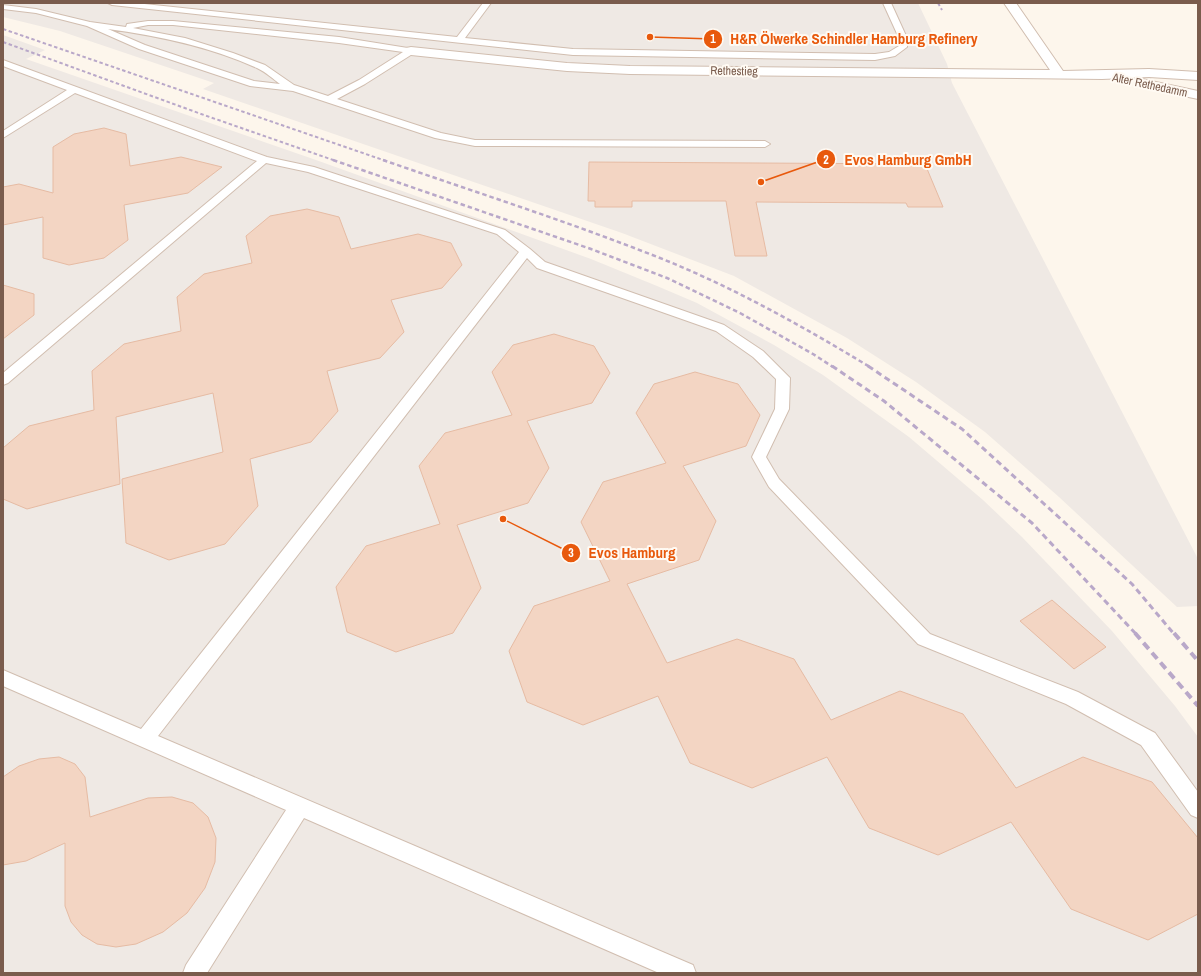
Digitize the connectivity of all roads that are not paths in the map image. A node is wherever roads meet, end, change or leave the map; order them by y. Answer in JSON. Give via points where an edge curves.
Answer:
{"nodes":[{"id":1,"x":112,"y":3,"type":"edge"},
{"id":2,"x":487,"y":3,"type":"edge"},
{"id":3,"x":887,"y":3,"type":"edge"},
{"id":4,"x":1010,"y":3,"type":"edge"},
{"id":5,"x":3,"y":7,"type":"edge"},
{"id":6,"x":90,"y":24,"type":"junction"},
{"id":7,"x":119,"y":28,"type":"junction"},
{"id":8,"x":459,"y":40,"type":"junction"},
{"id":9,"x":410,"y":51,"type":"junction"},
{"id":10,"x":3,"y":63,"type":"edge"},
{"id":11,"x":1059,"y":74,"type":"junction"},
{"id":12,"x":1102,"y":75,"type":"junction"},
{"id":13,"x":1198,"y":76,"type":"edge"},
{"id":14,"x":294,"y":88,"type":"junction"},
{"id":15,"x":75,"y":89,"type":"junction"},
{"id":16,"x":1198,"y":95,"type":"edge"},
{"id":17,"x":328,"y":100,"type":"junction"},
{"id":18,"x":3,"y":135,"type":"edge"},
{"id":19,"x":765,"y":144,"type":"dead end"},
{"id":20,"x":264,"y":160,"type":"junction"},
{"id":21,"x":526,"y":251,"type":"junction"},
{"id":22,"x":3,"y":380,"type":"edge"},
{"id":23,"x":3,"y":678,"type":"edge"},
{"id":24,"x":144,"y":739,"type":"junction"},
{"id":25,"x":300,"y":806,"type":"junction"},
{"id":26,"x":1198,"y":808,"type":"edge"},
{"id":27,"x":194,"y":973,"type":"edge"},
{"id":28,"x":685,"y":973,"type":"edge"}],
"edges":[{"from":1,"to":8,"type":"lane"},
{"from":2,"to":8,"type":"lane"},
{"from":3,"to":8,"type":"lane","via":[[903,38],[903,47],[892,54],[874,57],[573,52]]},
{"from":4,"to":11,"type":"street"},
{"from":5,"to":6,"type":"lane"},
{"from":6,"to":7,"type":"lane"},
{"from":6,"to":14,"type":"lane","via":[[142,47],[253,84]]},
{"from":7,"to":9,"type":"lane","via":[[148,23],[173,23],[339,40]]},
{"from":7,"to":14,"type":"lane","via":[[182,40],[241,59],[262,67]]},
{"from":9,"to":11,"type":"street","name":"Rethestieg","via":[[567,67],[616,69]]},
{"from":9,"to":17,"type":"lane"},
{"from":10,"to":15,"type":"lane"},
{"from":11,"to":12,"type":"street","name":"Alter Rethedamm"},
{"from":12,"to":13,"type":"street","name":"Alter Rethedamm","via":[[1149,73]]},
{"from":12,"to":16,"type":"street","name":"Alter Rethedamm"},
{"from":14,"to":17,"type":"lane"},
{"from":15,"to":18,"type":"lane"},
{"from":15,"to":20,"type":"lane"},
{"from":17,"to":19,"type":"lane","via":[[439,136],[475,143]]},
{"from":20,"to":21,"type":"lane","via":[[310,169],[501,232]]},
{"from":20,"to":22,"type":"lane"},
{"from":21,"to":24,"type":"lane"},
{"from":21,"to":26,"type":"lane","via":[[541,265],[720,328],[758,354],[782,378],[782,409],[759,457],[774,483],[865,579],[924,639],[1072,698],[1148,738]]},
{"from":23,"to":24,"type":"lane"},
{"from":24,"to":25,"type":"lane"},
{"from":25,"to":27,"type":"lane"},
{"from":25,"to":28,"type":"lane"}]}
